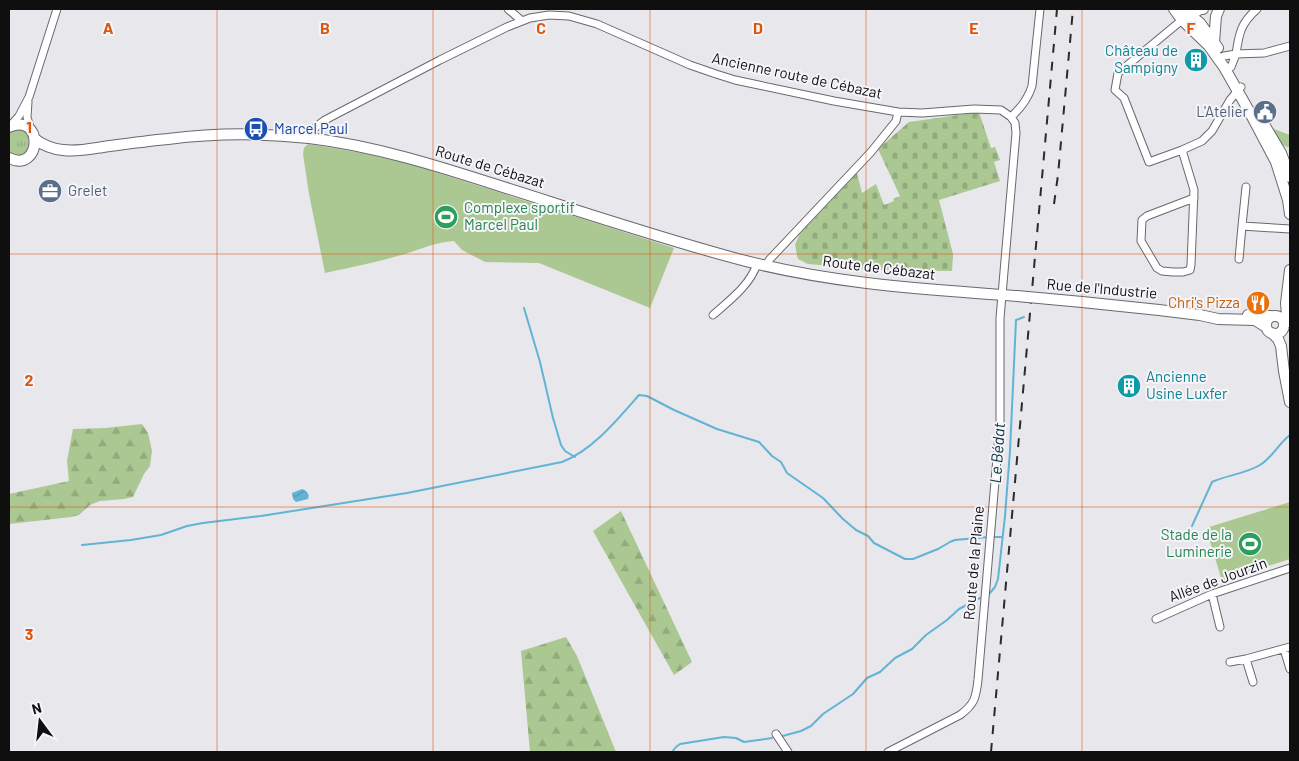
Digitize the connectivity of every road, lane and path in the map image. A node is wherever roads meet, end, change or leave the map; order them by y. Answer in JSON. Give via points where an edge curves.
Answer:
{"nodes":[{"id":1,"x":57,"y":9,"type":"edge"},
{"id":2,"x":508,"y":9,"type":"edge"},
{"id":3,"x":1040,"y":9,"type":"edge"},
{"id":4,"x":1174,"y":9,"type":"edge"},
{"id":5,"x":1257,"y":9,"type":"edge"},
{"id":6,"x":1215,"y":11,"type":"edge"},
{"id":7,"x":1192,"y":14,"type":"edge"},
{"id":8,"x":522,"y":21,"type":"junction"},
{"id":9,"x":1207,"y":32,"type":"junction"},
{"id":10,"x":1290,"y":46,"type":"edge"},
{"id":11,"x":1218,"y":50,"type":"junction"},
{"id":12,"x":1236,"y":54,"type":"junction"},
{"id":13,"x":1231,"y":67,"type":"junction"},
{"id":14,"x":1239,"y":89,"type":"junction"},
{"id":15,"x":29,"y":97,"type":"junction"},
{"id":16,"x":898,"y":112,"type":"junction"},
{"id":17,"x":1011,"y":117,"type":"junction"},
{"id":18,"x":10,"y":126,"type":"edge"},
{"id":19,"x":33,"y":135,"type":"junction"},
{"id":20,"x":309,"y":138,"type":"junction"},
{"id":21,"x":82,"y":150,"type":"junction"},
{"id":22,"x":1182,"y":150,"type":"junction"},
{"id":23,"x":31,"y":155,"type":"junction"},
{"id":24,"x":9,"y":158,"type":"edge"},
{"id":25,"x":1285,"y":166,"type":"edge"},
{"id":26,"x":1246,"y":187,"type":"dead end"},
{"id":27,"x":1194,"y":198,"type":"junction"},
{"id":28,"x":1290,"y":214,"type":"edge"},
{"id":29,"x":1242,"y":226,"type":"junction"},
{"id":30,"x":1290,"y":230,"type":"edge"},
{"id":31,"x":1239,"y":260,"type":"dead end"},
{"id":32,"x":761,"y":265,"type":"junction"},
{"id":33,"x":1290,"y":270,"type":"edge"},
{"id":34,"x":1002,"y":295,"type":"junction"},
{"id":35,"x":1288,"y":302,"type":"edge"},
{"id":36,"x":713,"y":315,"type":"dead end"},
{"id":37,"x":1200,"y":315,"type":"junction"},
{"id":38,"x":1273,"y":316,"type":"junction"},
{"id":39,"x":1284,"y":327,"type":"junction"},
{"id":40,"x":1269,"y":330,"type":"junction"},
{"id":41,"x":1290,"y":378,"type":"edge"},
{"id":42,"x":1290,"y":402,"type":"edge"},
{"id":43,"x":1290,"y":568,"type":"edge"},
{"id":44,"x":1212,"y":594,"type":"junction"},
{"id":45,"x":1156,"y":619,"type":"dead end"},
{"id":46,"x":1220,"y":627,"type":"dead end"},
{"id":47,"x":1287,"y":648,"type":"edge"},
{"id":48,"x":1246,"y":659,"type":"junction"},
{"id":49,"x":1230,"y":662,"type":"dead end"},
{"id":50,"x":1290,"y":669,"type":"edge"},
{"id":51,"x":1253,"y":682,"type":"dead end"},
{"id":52,"x":776,"y":734,"type":"dead end"},
{"id":53,"x":788,"y":752,"type":"edge"},
{"id":54,"x":888,"y":752,"type":"edge"}],
"edges":[{"from":1,"to":15,"type":"street"},
{"from":2,"to":8,"type":"street"},
{"from":3,"to":17,"type":"street","via":[[1032,86],[1020,109]]},
{"from":4,"to":7,"type":"main road"},
{"from":5,"to":12,"type":"street","via":[[1242,25]]},
{"from":6,"to":9,"type":"main road"},
{"from":7,"to":9,"type":"main road"},
{"from":7,"to":22,"type":"street","via":[[1118,73],[1115,90],[1124,98],[1149,162]]},
{"from":8,"to":16,"type":"street","name":"Ancienne route de Cébazat","via":[[548,15],[579,18],[690,65],[735,80]]},
{"from":8,"to":20,"type":"street","name":"Ancienne route de Cébazat","via":[[325,120],[316,126]]},
{"from":9,"to":11,"type":"main road"},
{"from":9,"to":11,"type":"main road","via":[[1209,46]]},
{"from":10,"to":12,"type":"street","via":[[1264,53]]},
{"from":11,"to":12,"type":"street"},
{"from":11,"to":13,"type":"main road"},
{"from":11,"to":14,"type":"main road"},
{"from":12,"to":13,"type":"street"},
{"from":13,"to":14,"type":"main road"},
{"from":14,"to":22,"type":"street","via":[[1212,131],[1202,141]]},
{"from":14,"to":25,"type":"main road"},
{"from":15,"to":18,"type":"street"},
{"from":15,"to":19,"type":"street","via":[[27,116]]},
{"from":16,"to":17,"type":"street","name":"Ancienne route de Cébazat","via":[[987,109],[1001,110]]},
{"from":16,"to":32,"type":"street","via":[[896,120],[871,152]]},
{"from":17,"to":34,"type":"street","via":[[1016,133]]},
{"from":18,"to":19,"type":"main road","name":"Route de Cébazat","via":[[22,125]]},
{"from":19,"to":21,"type":"main road","name":"Route de Cébazat","via":[[48,147]]},
{"from":19,"to":23,"type":"main road","via":[[36,145]]},
{"from":20,"to":21,"type":"main road","name":"Route de Cébazat","via":[[204,135]]},
{"from":20,"to":32,"type":"main road","name":"Route de Cébazat","via":[[410,158]]},
{"from":21,"to":23,"type":"main road","name":"Route de Cébazat"},
{"from":22,"to":27,"type":"street"},
{"from":23,"to":24,"type":"main road","name":"Route de Cébazat","via":[[18,161]]},
{"from":25,"to":28,"type":"main road"},
{"from":26,"to":29,"type":"street"},
{"from":27,"to":27,"type":"street","via":[[1190,270],[1162,271],[1141,241],[1142,220]]},
{"from":29,"to":30,"type":"street"},
{"from":29,"to":31,"type":"street"},
{"from":32,"to":34,"type":"main road","name":"Route de Cébazat","via":[[852,282]]},
{"from":32,"to":36,"type":"street"},
{"from":33,"to":35,"type":"main road"},
{"from":34,"to":37,"type":"main road","name":"Rue de l'Industrie","bridge":true},
{"from":34,"to":54,"type":"street","name":"Route de la Plaine","via":[[1000,423],[976,695],[973,704],[960,715]]},
{"from":35,"to":38,"type":"main road"},
{"from":35,"to":39,"type":"main road"},
{"from":37,"to":38,"type":"main road","name":"Rue de l'Industrie"},
{"from":37,"to":40,"type":"main road","name":"Rue de l'Industrie","via":[[1255,320]]},
{"from":38,"to":39,"type":"main road","via":[[1282,319]]},
{"from":38,"to":40,"type":"main road","via":[[1267,321]]},
{"from":39,"to":40,"type":"main road","via":[[1278,334]]},
{"from":39,"to":41,"type":"main road"},
{"from":40,"to":42,"type":"main road","via":[[1281,346]]},
{"from":43,"to":44,"type":"street","name":"Allée de Jourzin"},
{"from":44,"to":45,"type":"street","name":"Allée de Jourzin"},
{"from":44,"to":46,"type":"street"},
{"from":47,"to":48,"type":"street"},
{"from":47,"to":50,"type":"street"},
{"from":48,"to":49,"type":"street"},
{"from":48,"to":51,"type":"street"},
{"from":52,"to":53,"type":"street"}]}
